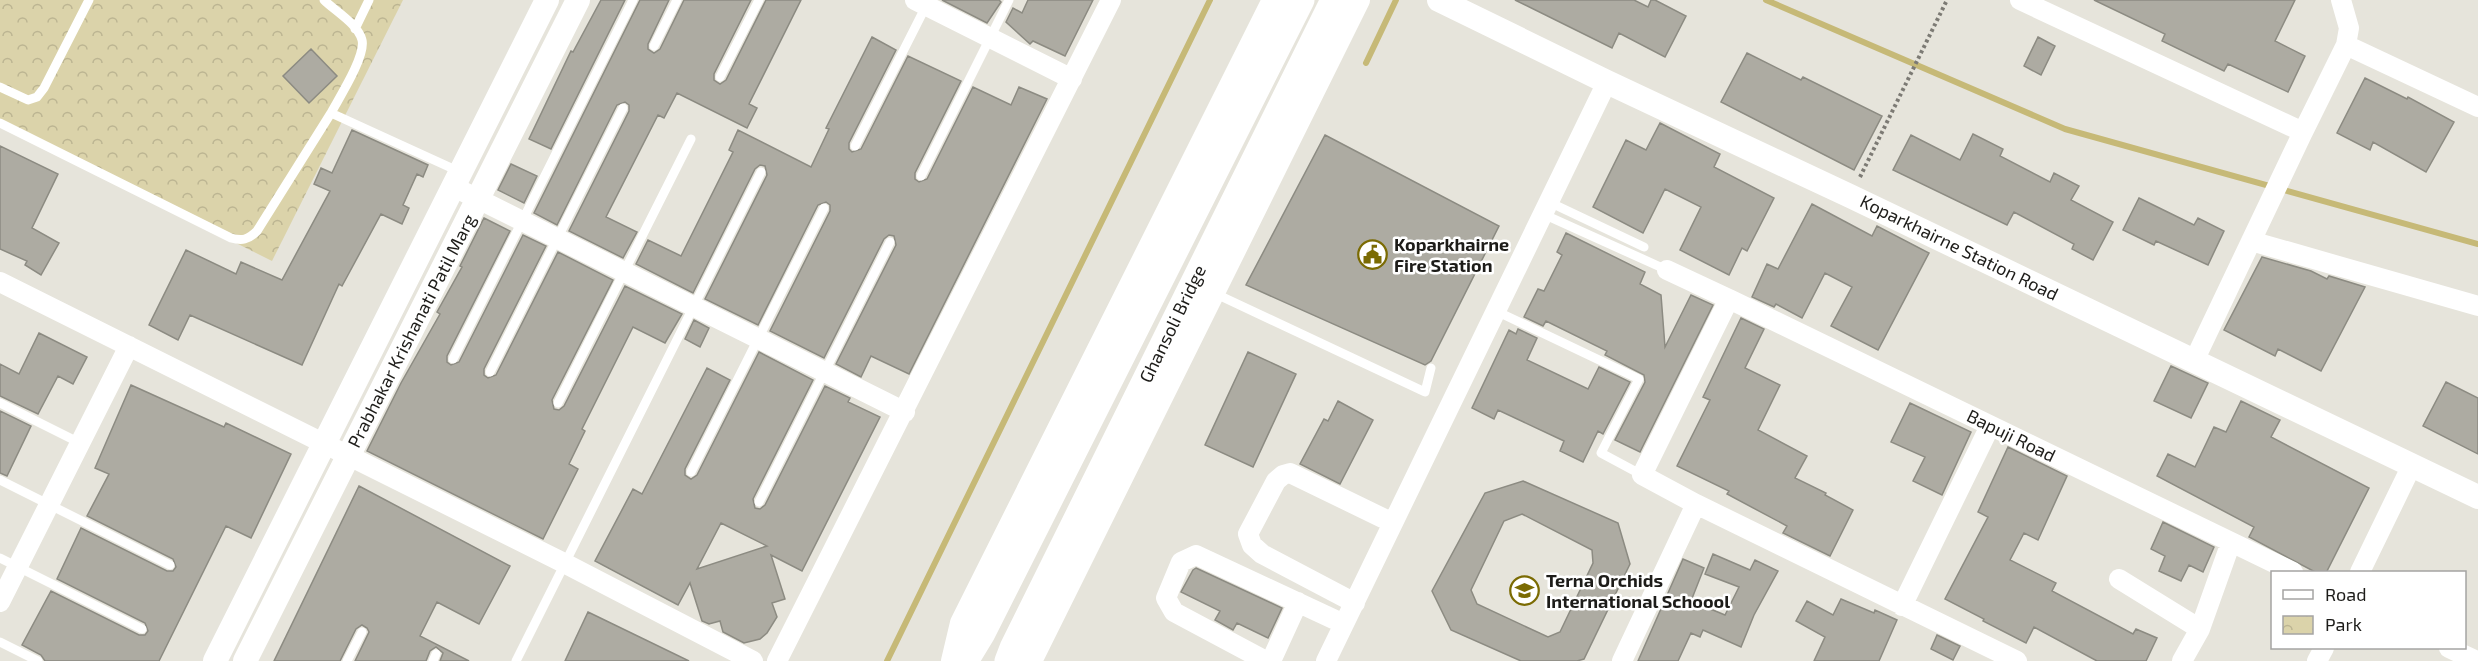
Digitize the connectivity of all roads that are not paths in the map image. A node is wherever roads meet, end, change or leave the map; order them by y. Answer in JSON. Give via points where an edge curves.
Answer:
{"nodes":[{"id":1,"x":89,"y":0,"type":"edge"},
{"id":2,"x":324,"y":0,"type":"edge"},
{"id":3,"x":369,"y":0,"type":"edge"},
{"id":4,"x":547,"y":0,"type":"edge"},
{"id":5,"x":578,"y":0,"type":"edge"},
{"id":6,"x":633,"y":0,"type":"edge"},
{"id":7,"x":677,"y":0,"type":"edge"},
{"id":8,"x":759,"y":0,"type":"edge"},
{"id":9,"x":1009,"y":0,"type":"edge"},
{"id":10,"x":1111,"y":0,"type":"edge"},
{"id":11,"x":1274,"y":0,"type":"edge"},
{"id":12,"x":1301,"y":0,"type":"edge"},
{"id":13,"x":1334,"y":0,"type":"edge"},
{"id":14,"x":1359,"y":0,"type":"edge"},
{"id":15,"x":1439,"y":0,"type":"edge"},
{"id":16,"x":2020,"y":0,"type":"edge"},
{"id":17,"x":2341,"y":0,"type":"edge"},
{"id":18,"x":920,"y":3,"type":"edge"},
{"id":19,"x":356,"y":29,"type":"junction"},
{"id":20,"x":990,"y":38,"type":"junction"},
{"id":21,"x":2346,"y":45,"type":"junction"},
{"id":22,"x":654,"y":46,"type":"dead end"},
{"id":23,"x":720,"y":77,"type":"dead end"},
{"id":24,"x":1072,"y":79,"type":"junction"},
{"id":25,"x":1607,"y":82,"type":"junction"},
{"id":26,"x":0,"y":87,"type":"edge"},
{"id":27,"x":2478,"y":107,"type":"edge"},
{"id":28,"x":623,"y":108,"type":"dead end"},
{"id":29,"x":331,"y":113,"type":"junction"},
{"id":30,"x":0,"y":123,"type":"edge"},
{"id":31,"x":2303,"y":132,"type":"junction"},
{"id":32,"x":691,"y":139,"type":"dead end"},
{"id":33,"x":855,"y":146,"type":"dead end"},
{"id":34,"x":761,"y":172,"type":"dead end"},
{"id":35,"x":921,"y":176,"type":"dead end"},
{"id":36,"x":457,"y":180,"type":"junction"},
{"id":37,"x":479,"y":199,"type":"junction"},
{"id":38,"x":824,"y":208,"type":"dead end"},
{"id":39,"x":1546,"y":208,"type":"junction"},
{"id":40,"x":522,"y":220,"type":"junction"},
{"id":41,"x":558,"y":238,"type":"junction"},
{"id":42,"x":2251,"y":241,"type":"junction"},
{"id":43,"x":890,"y":242,"type":"dead end"},
{"id":44,"x":1644,"y":247,"type":"dead end"},
{"id":45,"x":1667,"y":270,"type":"joint"},
{"id":46,"x":624,"y":272,"type":"junction"},
{"id":47,"x":0,"y":282,"type":"edge"},
{"id":48,"x":1214,"y":293,"type":"junction"},
{"id":49,"x":1729,"y":299,"type":"junction"},
{"id":50,"x":2478,"y":306,"type":"edge"},
{"id":51,"x":694,"y":307,"type":"junction"},
{"id":52,"x":1496,"y":311,"type":"junction"},
{"id":53,"x":758,"y":339,"type":"junction"},
{"id":54,"x":129,"y":346,"type":"junction"},
{"id":55,"x":453,"y":359,"type":"dead end"},
{"id":56,"x":2194,"y":361,"type":"junction"},
{"id":57,"x":1431,"y":368,"type":"dead end"},
{"id":58,"x":490,"y":372,"type":"dead end"},
{"id":59,"x":825,"y":372,"type":"junction"},
{"id":60,"x":0,"y":403,"type":"edge"},
{"id":61,"x":558,"y":403,"type":"dead end"},
{"id":62,"x":905,"y":412,"type":"junction"},
{"id":63,"x":1990,"y":426,"type":"junction"},
{"id":64,"x":80,"y":443,"type":"junction"},
{"id":65,"x":325,"y":443,"type":"junction"},
{"id":66,"x":349,"y":455,"type":"junction"},
{"id":67,"x":2412,"y":465,"type":"junction"},
{"id":68,"x":691,"y":472,"type":"dead end"},
{"id":69,"x":1642,"y":475,"type":"junction"},
{"id":70,"x":0,"y":480,"type":"edge"},
{"id":71,"x":2478,"y":497,"type":"edge"},
{"id":72,"x":759,"y":502,"type":"dead end"},
{"id":73,"x":49,"y":504,"type":"junction"},
{"id":74,"x":1696,"y":504,"type":"junction"},
{"id":75,"x":1393,"y":523,"type":"junction"},
{"id":76,"x":2231,"y":542,"type":"junction"},
{"id":77,"x":9,"y":563,"type":"edge"},
{"id":78,"x":566,"y":564,"type":"junction"},
{"id":79,"x":171,"y":565,"type":"dead end"},
{"id":80,"x":2290,"y":571,"type":"edge"},
{"id":81,"x":2361,"y":571,"type":"edge"},
{"id":82,"x":2119,"y":579,"type":"dead end"},
{"id":83,"x":0,"y":602,"type":"edge"},
{"id":84,"x":1298,"y":602,"type":"junction"},
{"id":85,"x":1354,"y":603,"type":"junction"},
{"id":86,"x":1902,"y":606,"type":"junction"},
{"id":87,"x":1344,"y":624,"type":"junction"},
{"id":88,"x":142,"y":629,"type":"dead end"},
{"id":89,"x":2199,"y":629,"type":"junction"},
{"id":90,"x":362,"y":632,"type":"dead end"},
{"id":91,"x":0,"y":642,"type":"edge"},
{"id":92,"x":2451,"y":649,"type":"edge"},
{"id":93,"x":1017,"y":657,"type":"edge"},
{"id":94,"x":38,"y":661,"type":"edge"},
{"id":95,"x":215,"y":661,"type":"edge"},
{"id":96,"x":245,"y":661,"type":"edge"},
{"id":97,"x":347,"y":661,"type":"edge"},
{"id":98,"x":516,"y":661,"type":"edge"},
{"id":99,"x":753,"y":661,"type":"edge"},
{"id":100,"x":777,"y":661,"type":"edge"},
{"id":101,"x":953,"y":661,"type":"edge"},
{"id":102,"x":965,"y":661,"type":"edge"},
{"id":103,"x":1266,"y":661,"type":"edge"},
{"id":104,"x":1271,"y":661,"type":"edge"},
{"id":105,"x":1326,"y":661,"type":"edge"},
{"id":106,"x":1622,"y":661,"type":"edge"},
{"id":107,"x":2017,"y":661,"type":"edge"},
{"id":108,"x":2182,"y":661,"type":"edge"},
{"id":109,"x":2477,"y":661,"type":"edge"}],
"edges":[{"from":1,"to":26,"type":"lane","via":[[37,97],[28,100]]},
{"from":2,"to":19,"type":"lane"},
{"from":3,"to":19,"type":"lane"},
{"from":4,"to":36,"type":"street","name":"Prabhakar Krishanati Patil Marg"},
{"from":5,"to":37,"type":"street","name":"Prabhakar Krishanati Patil Marg"},
{"from":6,"to":40,"type":"lane"},
{"from":7,"to":22,"type":"lane"},
{"from":8,"to":23,"type":"lane"},
{"from":9,"to":20,"type":"lane"},
{"from":10,"to":24,"type":"street"},
{"from":11,"to":101,"type":"street","via":[[962,623]]},
{"from":12,"to":102,"type":"main road","name":"Ghansoli Bridge"},
{"from":13,"to":93,"type":"main road","name":"Ghansoli Bridge"},
{"from":14,"to":48,"type":"street"},
{"from":15,"to":25,"type":"street","name":"Koparkhairne Station Road"},
{"from":16,"to":31,"type":"street"},
{"from":17,"to":21,"type":"street","via":[[2349,28]]},
{"from":18,"to":20,"type":"street"},
{"from":18,"to":33,"type":"lane"},
{"from":19,"to":29,"type":"lane","via":[[362,40],[362,52]]},
{"from":20,"to":24,"type":"street"},
{"from":20,"to":35,"type":"lane"},
{"from":21,"to":27,"type":"street"},
{"from":21,"to":31,"type":"street"},
{"from":24,"to":62,"type":"street"},
{"from":25,"to":39,"type":"street"},
{"from":25,"to":56,"type":"street","name":"Koparkhairne Station Road"},
{"from":28,"to":41,"type":"lane"},
{"from":29,"to":30,"type":"lane","via":[[257,231],[241,240]]},
{"from":29,"to":36,"type":"lane"},
{"from":31,"to":42,"type":"street"},
{"from":32,"to":46,"type":"lane"},
{"from":34,"to":51,"type":"lane"},
{"from":36,"to":37,"type":"street"},
{"from":36,"to":65,"type":"street","name":"Prabhakar Krishanati Patil Marg"},
{"from":37,"to":40,"type":"street"},
{"from":37,"to":66,"type":"street","name":"Prabhakar Krishanati Patil Marg"},
{"from":38,"to":53,"type":"lane"},
{"from":39,"to":44,"type":"lane"},
{"from":39,"to":45,"type":"lane"},
{"from":39,"to":52,"type":"street"},
{"from":40,"to":41,"type":"street"},
{"from":40,"to":55,"type":"lane"},
{"from":41,"to":46,"type":"street"},
{"from":41,"to":58,"type":"lane"},
{"from":42,"to":50,"type":"street"},
{"from":42,"to":56,"type":"street"},
{"from":43,"to":59,"type":"lane"},
{"from":45,"to":49,"type":"street","name":"Bapuji Road"},
{"from":46,"to":51,"type":"street"},
{"from":46,"to":61,"type":"lane"},
{"from":47,"to":54,"type":"street"},
{"from":48,"to":57,"type":"lane","via":[[1425,393]]},
{"from":48,"to":93,"type":"street"},
{"from":49,"to":63,"type":"street","name":"Bapuji Road"},
{"from":49,"to":69,"type":"street"},
{"from":51,"to":53,"type":"street"},
{"from":51,"to":78,"type":"lane"},
{"from":52,"to":69,"type":"lane","via":[[1639,379],[1601,453]]},
{"from":52,"to":75,"type":"street"},
{"from":53,"to":59,"type":"street"},
{"from":53,"to":68,"type":"lane"},
{"from":54,"to":64,"type":"street"},
{"from":54,"to":65,"type":"street"},
{"from":56,"to":67,"type":"street","name":"Koparkhairne Station Road"},
{"from":59,"to":62,"type":"street"},
{"from":59,"to":72,"type":"lane"},
{"from":60,"to":64,"type":"lane"},
{"from":62,"to":100,"type":"street"},
{"from":63,"to":76,"type":"street","name":"Bapuji Road"},
{"from":63,"to":86,"type":"street"},
{"from":64,"to":73,"type":"street"},
{"from":65,"to":66,"type":"street"},
{"from":65,"to":95,"type":"street","name":"Prabhakar Krishanati Patil Marg"},
{"from":66,"to":78,"type":"street"},
{"from":66,"to":96,"type":"street","name":"Prabhakar Krishanati Patil Marg"},
{"from":67,"to":71,"type":"street","name":"Koparkhairne Station Road"},
{"from":67,"to":81,"type":"street"},
{"from":69,"to":74,"type":"street"},
{"from":70,"to":73,"type":"lane"},
{"from":73,"to":77,"type":"street"},
{"from":73,"to":79,"type":"lane"},
{"from":74,"to":86,"type":"street"},
{"from":74,"to":106,"type":"street"},
{"from":75,"to":85,"type":"street"},
{"from":75,"to":85,"type":"street","via":[[1290,473],[1276,481],[1248,534],[1252,545],[1262,554]]},
{"from":76,"to":80,"type":"street","name":"Bapuji Road"},
{"from":76,"to":89,"type":"street"},
{"from":77,"to":83,"type":"street"},
{"from":77,"to":88,"type":"lane"},
{"from":78,"to":98,"type":"lane"},
{"from":78,"to":99,"type":"street"},
{"from":82,"to":89,"type":"street"},
{"from":84,"to":87,"type":"street"},
{"from":84,"to":103,"type":"street","via":[[1196,555],[1181,562],[1166,598],[1174,612]]},
{"from":84,"to":104,"type":"street"},
{"from":85,"to":87,"type":"street"},
{"from":86,"to":107,"type":"street"},
{"from":87,"to":105,"type":"street"},
{"from":89,"to":108,"type":"street"},
{"from":90,"to":97,"type":"lane"},
{"from":91,"to":94,"type":"lane"},
{"from":92,"to":109,"type":"street"}]}
